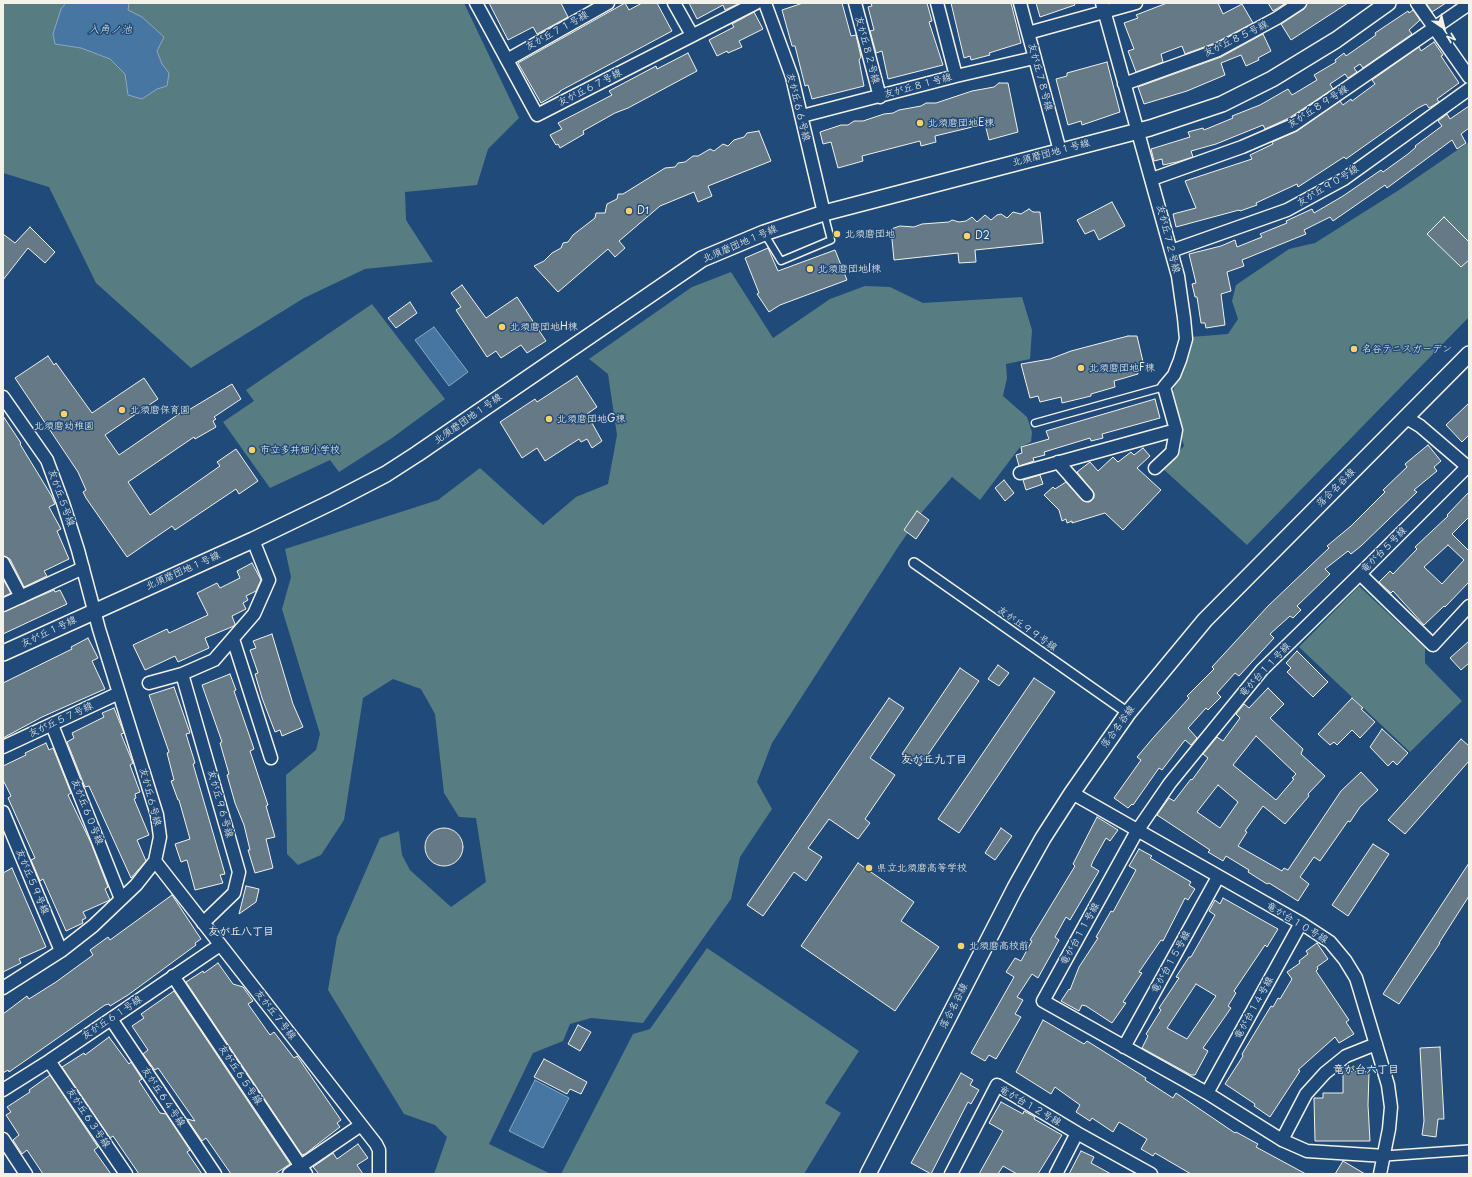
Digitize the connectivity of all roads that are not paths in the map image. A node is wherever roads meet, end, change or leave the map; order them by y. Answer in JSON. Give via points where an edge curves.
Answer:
{"nodes":[{"id":1,"x":476,"y":3,"type":"edge"},
{"id":2,"x":608,"y":3,"type":"edge"},
{"id":3,"x":674,"y":3,"type":"edge"},
{"id":4,"x":756,"y":3,"type":"edge"},
{"id":5,"x":765,"y":3,"type":"edge"},
{"id":6,"x":855,"y":3,"type":"edge"},
{"id":7,"x":937,"y":3,"type":"edge"},
{"id":8,"x":1020,"y":3,"type":"edge"},
{"id":9,"x":1136,"y":3,"type":"edge"},
{"id":10,"x":1300,"y":3,"type":"edge"},
{"id":11,"x":1388,"y":3,"type":"edge"},
{"id":12,"x":1417,"y":3,"type":"edge"},
{"id":13,"x":1469,"y":4,"type":"edge"},
{"id":14,"x":1103,"y":8,"type":"edge"},
{"id":15,"x":1435,"y":28,"type":"junction"},
{"id":16,"x":1028,"y":33,"type":"junction"},
{"id":17,"x":692,"y":35,"type":"junction"},
{"id":18,"x":1034,"y":58,"type":"junction"},
{"id":19,"x":507,"y":60,"type":"junction"},
{"id":20,"x":956,"y":76,"type":"junction"},
{"id":21,"x":1469,"y":77,"type":"edge"},
{"id":22,"x":1124,"y":84,"type":"junction"},
{"id":23,"x":1469,"y":89,"type":"edge"},
{"id":24,"x":880,"y":97,"type":"junction"},
{"id":25,"x":802,"y":116,"type":"junction"},
{"id":26,"x":1136,"y":131,"type":"junction"},
{"id":27,"x":1060,"y":151,"type":"junction"},
{"id":28,"x":1152,"y":179,"type":"junction"},
{"id":29,"x":824,"y":213,"type":"junction"},
{"id":30,"x":764,"y":233,"type":"junction"},
{"id":31,"x":1171,"y":251,"type":"junction"},
{"id":32,"x":1469,"y":354,"type":"edge"},
{"id":33,"x":1164,"y":388,"type":"junction"},
{"id":34,"x":3,"y":397,"type":"edge"},
{"id":35,"x":1405,"y":417,"type":"junction"},
{"id":36,"x":1035,"y":423,"type":"dead end"},
{"id":37,"x":1176,"y":430,"type":"junction"},
{"id":38,"x":1058,"y":462,"type":"junction"},
{"id":39,"x":1155,"y":468,"type":"dead end"},
{"id":40,"x":1468,"y":468,"type":"edge"},
{"id":41,"x":1020,"y":473,"type":"dead end"},
{"id":42,"x":1087,"y":495,"type":"dead end"},
{"id":43,"x":253,"y":540,"type":"junction"},
{"id":44,"x":3,"y":563,"type":"edge"},
{"id":45,"x":914,"y":563,"type":"dead end"},
{"id":46,"x":83,"y":568,"type":"junction"},
{"id":47,"x":1360,"y":574,"type":"junction"},
{"id":48,"x":21,"y":597,"type":"junction"},
{"id":49,"x":3,"y":606,"type":"edge"},
{"id":50,"x":1469,"y":606,"type":"edge"},
{"id":51,"x":94,"y":611,"type":"junction"},
{"id":52,"x":233,"y":639,"type":"junction"},
{"id":53,"x":3,"y":653,"type":"edge"},
{"id":54,"x":182,"y":674,"type":"junction"},
{"id":55,"x":149,"y":683,"type":"dead end"},
{"id":56,"x":119,"y":693,"type":"junction"},
{"id":57,"x":1128,"y":712,"type":"junction"},
{"id":58,"x":52,"y":725,"type":"junction"},
{"id":59,"x":3,"y":747,"type":"edge"},
{"id":60,"x":271,"y":758,"type":"dead end"},
{"id":61,"x":1072,"y":793,"type":"junction"},
{"id":62,"x":3,"y":812,"type":"edge"},
{"id":63,"x":1137,"y":831,"type":"junction"},
{"id":64,"x":155,"y":861,"type":"junction"},
{"id":65,"x":1218,"y":878,"type":"junction"},
{"id":66,"x":121,"y":899,"type":"junction"},
{"id":67,"x":203,"y":923,"type":"junction"},
{"id":68,"x":1301,"y":923,"type":"junction"},
{"id":69,"x":220,"y":945,"type":"junction"},
{"id":70,"x":61,"y":951,"type":"junction"},
{"id":71,"x":173,"y":976,"type":"junction"},
{"id":72,"x":3,"y":988,"type":"edge"},
{"id":73,"x":111,"y":1019,"type":"junction"},
{"id":74,"x":1376,"y":1044,"type":"junction"},
{"id":75,"x":1124,"y":1047,"type":"junction"},
{"id":76,"x":49,"y":1061,"type":"junction"},
{"id":77,"x":3,"y":1090,"type":"edge"},
{"id":78,"x":1207,"y":1093,"type":"junction"},
{"id":79,"x":361,"y":1125,"type":"junction"},
{"id":80,"x":1077,"y":1133,"type":"junction"},
{"id":81,"x":3,"y":1140,"type":"edge"},
{"id":82,"x":1282,"y":1140,"type":"junction"},
{"id":83,"x":1469,"y":1150,"type":"edge"},
{"id":84,"x":1385,"y":1156,"type":"junction"},
{"id":85,"x":303,"y":1170,"type":"edge"},
{"id":86,"x":21,"y":1172,"type":"edge"},
{"id":87,"x":126,"y":1174,"type":"edge"},
{"id":88,"x":215,"y":1174,"type":"edge"},
{"id":89,"x":289,"y":1174,"type":"edge"},
{"id":90,"x":379,"y":1174,"type":"edge"},
{"id":91,"x":868,"y":1174,"type":"edge"},
{"id":92,"x":951,"y":1174,"type":"edge"},
{"id":93,"x":1056,"y":1174,"type":"edge"},
{"id":94,"x":1151,"y":1174,"type":"edge"},
{"id":95,"x":1380,"y":1174,"type":"edge"}],
"edges":[{"from":1,"to":19,"type":"street","name":"友が丘６７号線"},
{"from":2,"to":19,"type":"street","name":"友が丘７１号線"},
{"from":3,"to":17,"type":"street"},
{"from":4,"to":17,"type":"street","name":"友が丘６７号線"},
{"from":5,"to":25,"type":"street","name":"友が丘６６号線","via":[[792,78]]},
{"from":6,"to":24,"type":"street","name":"友が丘８２号線"},
{"from":7,"to":20,"type":"street"},
{"from":8,"to":16,"type":"street","name":"友が丘７８号線"},
{"from":9,"to":14,"type":"street"},
{"from":10,"to":22,"type":"street","name":"友が丘８５号線","via":[[1218,50]]},
{"from":11,"to":26,"type":"street","name":"北須磨団地１号線","via":[[1336,40],[1272,79],[1222,104]]},
{"from":12,"to":15,"type":"street"},
{"from":13,"to":15,"type":"street","name":"友が丘８９号線"},
{"from":14,"to":16,"type":"street"},
{"from":14,"to":22,"type":"street","name":"友が丘７２号線"},
{"from":15,"to":21,"type":"street"},
{"from":15,"to":28,"type":"street","name":"友が丘８９号線","via":[[1292,125],[1242,147]]},
{"from":16,"to":18,"type":"street","name":"友が丘７８号線"},
{"from":17,"to":19,"type":"street","name":"友が丘６７号線","via":[[537,116]]},
{"from":18,"to":20,"type":"street","name":"友が丘８１号線"},
{"from":18,"to":27,"type":"street","name":"友が丘７８号線"},
{"from":20,"to":24,"type":"street","name":"友が丘８１号線"},
{"from":22,"to":26,"type":"street","name":"友が丘７２号線"},
{"from":23,"to":31,"type":"street","name":"友が丘９０号線","via":[[1344,179],[1287,210]]},
{"from":24,"to":25,"type":"street","name":"友が丘８１号線"},
{"from":25,"to":29,"type":"street","name":"友が丘６６号線"},
{"from":26,"to":27,"type":"street","name":"北須磨団地１号線"},
{"from":26,"to":28,"type":"street","name":"友が丘７２号線"},
{"from":27,"to":29,"type":"street","name":"北須磨団地１号線"},
{"from":28,"to":31,"type":"street","name":"友が丘７２号線"},
{"from":29,"to":30,"type":"street","name":"北須磨団地１号線"},
{"from":29,"to":30,"type":"lane","via":[[831,240],[781,261]]},
{"from":30,"to":43,"type":"street","name":"北須磨団地１号線","via":[[702,259],[386,474]]},
{"from":31,"to":33,"type":"street","name":"友が丘７２号線","via":[[1178,276],[1186,339],[1174,374]]},
{"from":32,"to":35,"type":"street","name":"落合名谷線"},
{"from":33,"to":36,"type":"lane"},
{"from":33,"to":37,"type":"street"},
{"from":34,"to":46,"type":"street","name":"友が丘５号線","via":[[47,460]]},
{"from":35,"to":40,"type":"street","via":[[1420,426]]},
{"from":35,"to":57,"type":"street","name":"落合名谷線","via":[[1205,620]]},
{"from":37,"to":38,"type":"street"},
{"from":37,"to":39,"type":"street","via":[[1172,452]]},
{"from":38,"to":41,"type":"street"},
{"from":38,"to":42,"type":"street"},
{"from":40,"to":47,"type":"street","name":"竜が台５号線"},
{"from":43,"to":51,"type":"street","name":"北須磨団地１号線"},
{"from":43,"to":52,"type":"street","via":[[269,580],[254,614]]},
{"from":44,"to":48,"type":"street"},
{"from":45,"to":57,"type":"street","name":"友が丘９９号線"},
{"from":46,"to":48,"type":"street"},
{"from":46,"to":51,"type":"street","name":"友が丘５号線"},
{"from":47,"to":50,"type":"street","name":"竜が台５号線","via":[[1433,645]]},
{"from":47,"to":63,"type":"street","name":"竜が台１１号線","via":[[1262,670],[1170,783]]},
{"from":48,"to":49,"type":"street"},
{"from":51,"to":53,"type":"street","name":"友が丘１号線"},
{"from":51,"to":56,"type":"street","name":"友が丘６号線"},
{"from":52,"to":54,"type":"street","via":[[214,660]]},
{"from":52,"to":60,"type":"street"},
{"from":54,"to":55,"type":"street"},
{"from":54,"to":67,"type":"street","name":"友が丘９６号線","via":[[239,872],[234,893]]},
{"from":56,"to":58,"type":"street","name":"友が丘５７号線"},
{"from":56,"to":64,"type":"street","name":"友が丘６号線","via":[[157,815],[160,837]]},
{"from":57,"to":61,"type":"street","name":"落合名谷線"},
{"from":58,"to":59,"type":"street","name":"友が丘５７号線"},
{"from":58,"to":66,"type":"street","name":"友が丘６０号線"},
{"from":61,"to":63,"type":"street","name":"竜が台１０号線"},
{"from":61,"to":91,"type":"street","name":"落合名谷線","via":[[1015,888]]},
{"from":62,"to":70,"type":"street","name":"友が丘５９号線"},
{"from":63,"to":65,"type":"street","name":"竜が台１０号線"},
{"from":63,"to":75,"type":"street","name":"竜が台１１号線","via":[[1043,1001]]},
{"from":64,"to":66,"type":"street","name":"友が丘６号線"},
{"from":64,"to":67,"type":"street","name":"友が丘７号線"},
{"from":65,"to":68,"type":"street","name":"竜が台１０号線"},
{"from":65,"to":75,"type":"street","name":"竜が台１５号線"},
{"from":66,"to":70,"type":"street","name":"友が丘６号線","via":[[93,926]]},
{"from":67,"to":69,"type":"street","name":"友が丘７号線"},
{"from":68,"to":74,"type":"street","name":"竜が台１０号線","via":[[1330,942],[1347,963],[1356,978]]},
{"from":68,"to":78,"type":"street","name":"竜が台１４号線"},
{"from":69,"to":71,"type":"street","name":"友が丘６１号線"},
{"from":69,"to":79,"type":"street","name":"友が丘７号線"},
{"from":70,"to":72,"type":"street","name":"友が丘６号線"},
{"from":71,"to":73,"type":"street","name":"友が丘６１号線"},
{"from":71,"to":85,"type":"street","name":"友が丘６５号線"},
{"from":73,"to":76,"type":"street","name":"友が丘６１号線"},
{"from":73,"to":88,"type":"street","name":"友が丘６４号線"},
{"from":74,"to":82,"type":"street","via":[[1346,1056],[1325,1073],[1306,1094]]},
{"from":74,"to":84,"type":"street","name":"竜が台１０号線","via":[[1388,1085],[1391,1107]]},
{"from":75,"to":78,"type":"street","name":"竜が台１１号線"},
{"from":76,"to":77,"type":"street","name":"友が丘６１号線"},
{"from":76,"to":87,"type":"street","name":"友が丘６３号線"},
{"from":78,"to":82,"type":"street","name":"竜が台１１号線"},
{"from":79,"to":85,"type":"street"},
{"from":79,"to":90,"type":"street","name":"友が丘７号線","via":[[379,1150]]},
{"from":80,"to":92,"type":"street","name":"竜が台１２号線","via":[[997,1085]]},
{"from":80,"to":93,"type":"street"},
{"from":80,"to":94,"type":"street","name":"竜が台１２号線"},
{"from":81,"to":86,"type":"street"},
{"from":82,"to":84,"type":"street","name":"竜が台１１号線","via":[[1307,1151]]},
{"from":83,"to":84,"type":"street"},
{"from":84,"to":95,"type":"street","name":"竜が台１０号線"},
{"from":85,"to":89,"type":"street"}]}
